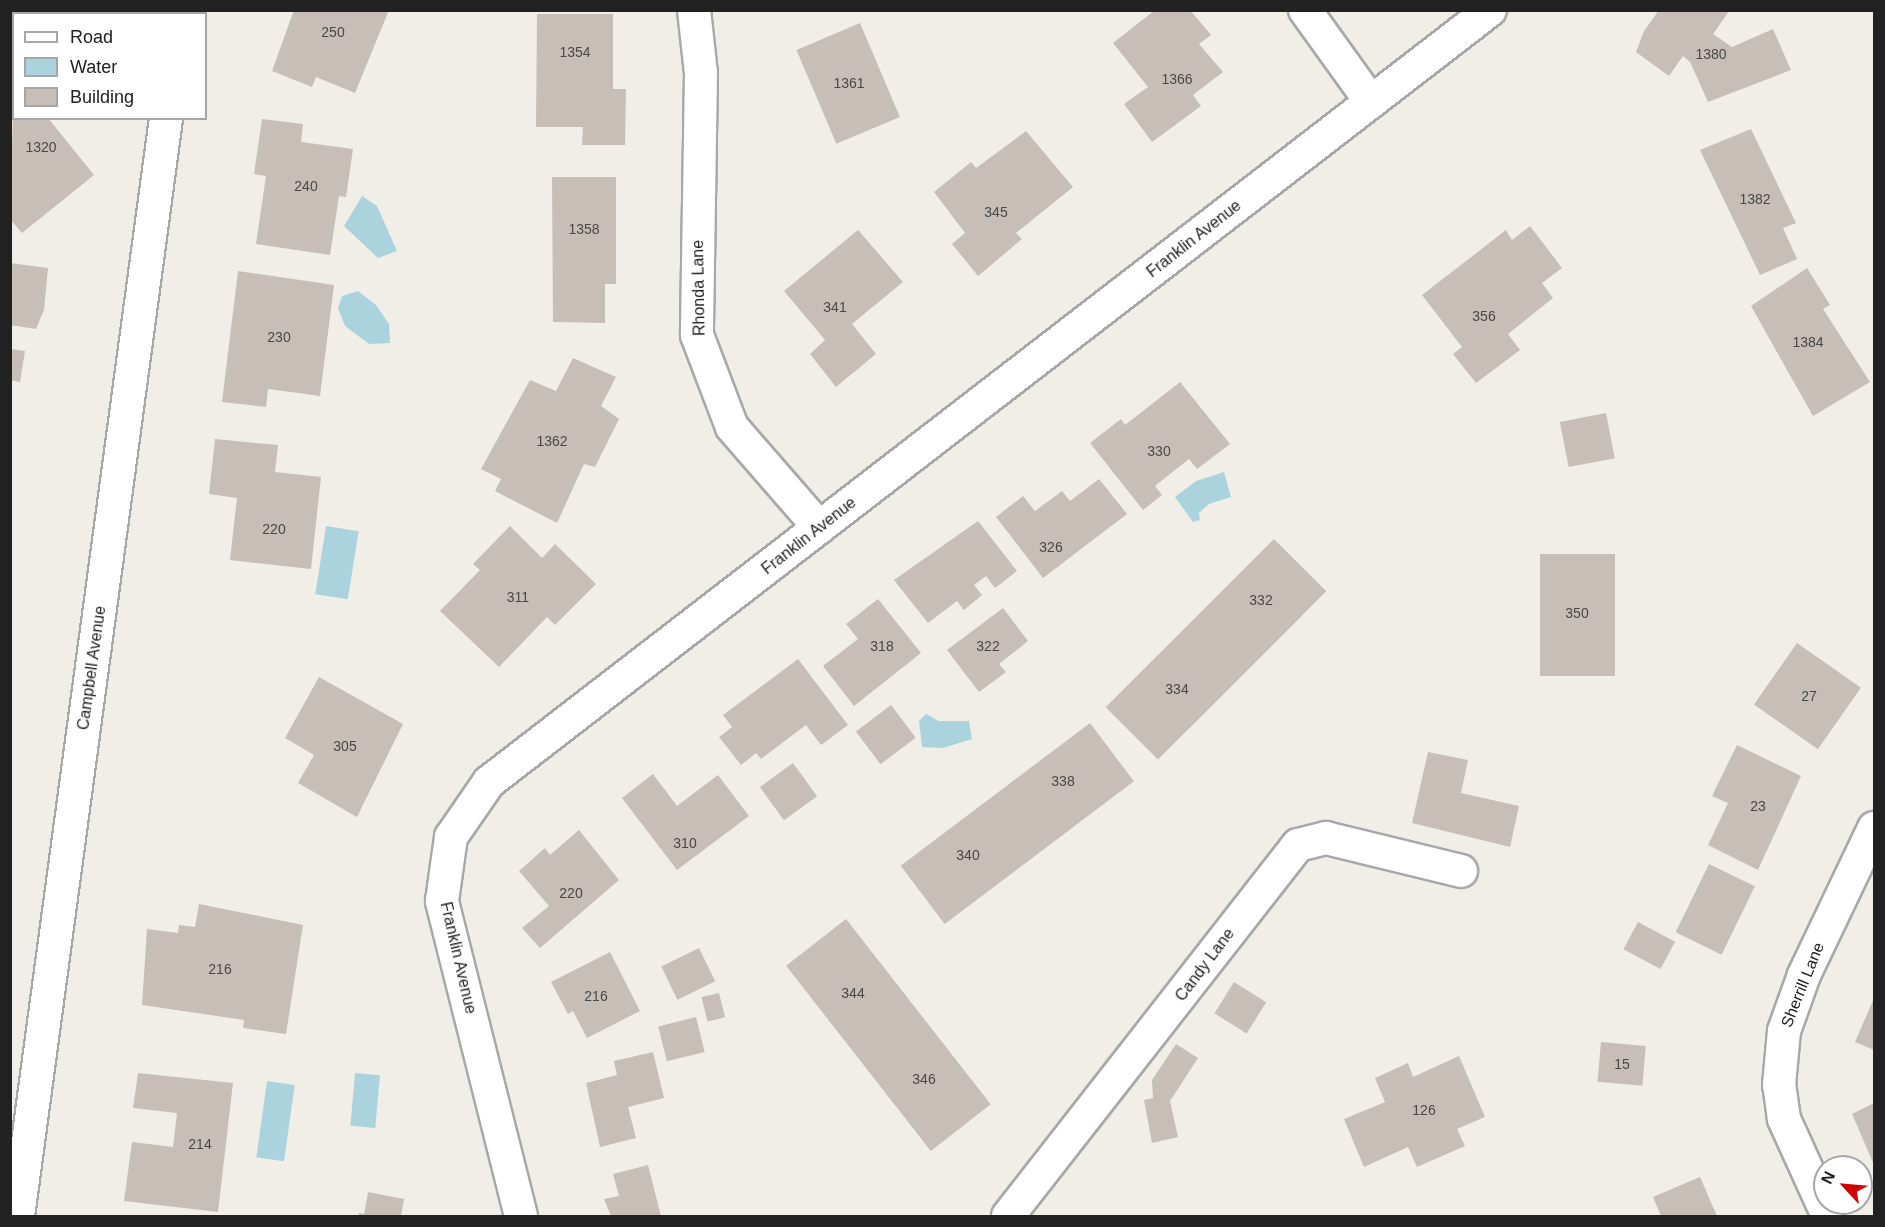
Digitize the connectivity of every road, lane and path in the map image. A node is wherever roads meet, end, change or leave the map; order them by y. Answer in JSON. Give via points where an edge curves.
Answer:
{"nodes":[{"id":1,"x":694,"y":10,"type":"edge"},
{"id":2,"x":1305,"y":10,"type":"edge"},
{"id":3,"x":1490,"y":10,"type":"edge"},
{"id":4,"x":1371,"y":102,"type":"junction"},
{"id":5,"x":166,"y":120,"type":"edge"},
{"id":6,"x":819,"y":527,"type":"junction"},
{"id":7,"x":1875,"y":828,"type":"edge"},
{"id":8,"x":1461,"y":871,"type":"dead end"},
{"id":9,"x":18,"y":1216,"type":"edge"},
{"id":10,"x":521,"y":1216,"type":"edge"},
{"id":11,"x":1008,"y":1216,"type":"edge"},
{"id":12,"x":1828,"y":1216,"type":"edge"}],
"edges":[{"from":1,"to":6,"type":"street","name":"Rhonda Lane","via":[[701,73],[697,335],[732,428]]},
{"from":2,"to":4,"type":"street"},
{"from":3,"to":4,"type":"street","name":"Franklin Avenue"},
{"from":4,"to":6,"type":"street","name":"Franklin Avenue"},
{"from":5,"to":9,"type":"street","name":"Campbell Avenue"},
{"from":6,"to":10,"type":"street","name":"Franklin Avenue","via":[[489,782],[451,837],[442,901]]},
{"from":7,"to":12,"type":"street","name":"Sherrill Lane","via":[[1804,975],[1784,1031],[1779,1085],[1784,1119]]},
{"from":8,"to":11,"type":"street","name":"Candy Lane","via":[[1326,838],[1298,845]]}]}
